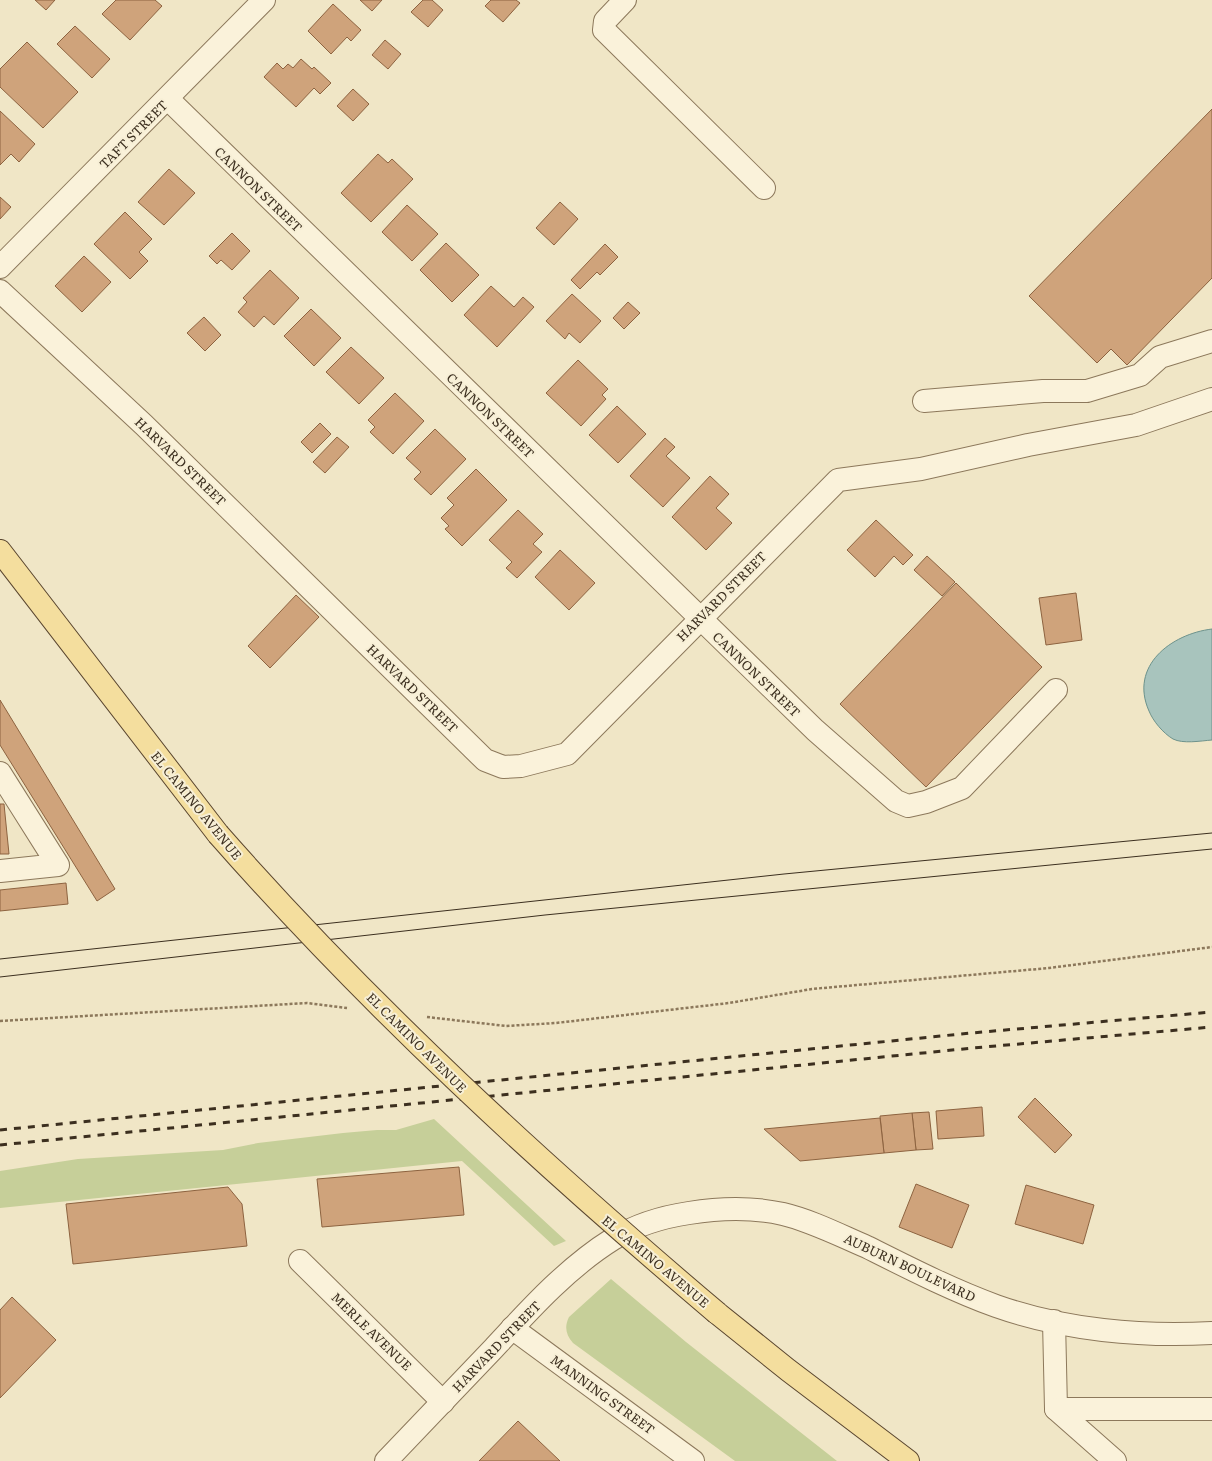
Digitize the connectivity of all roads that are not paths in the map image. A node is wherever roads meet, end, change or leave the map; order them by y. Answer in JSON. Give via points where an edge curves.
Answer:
{"nodes":[{"id":1,"x":264,"y":0,"type":"edge"},
{"id":2,"x":625,"y":0,"type":"edge"},
{"id":3,"x":168,"y":99,"type":"junction"},
{"id":4,"x":764,"y":188,"type":"dead end"},
{"id":5,"x":0,"y":267,"type":"edge"},
{"id":6,"x":0,"y":291,"type":"edge"},
{"id":7,"x":1212,"y":341,"type":"edge"},
{"id":8,"x":1212,"y":399,"type":"edge"},
{"id":9,"x":924,"y":401,"type":"dead end"},
{"id":10,"x":0,"y":551,"type":"edge"},
{"id":11,"x":699,"y":618,"type":"junction"},
{"id":12,"x":1056,"y":690,"type":"dead end"},
{"id":13,"x":1,"y":776,"type":"edge"},
{"id":14,"x":0,"y":871,"type":"edge"},
{"id":15,"x":613,"y":1239,"type":"joint"},
{"id":16,"x":300,"y":1261,"type":"dead end"},
{"id":17,"x":1054,"y":1321,"type":"junction"},
{"id":18,"x":512,"y":1328,"type":"junction"},
{"id":19,"x":1212,"y":1333,"type":"edge"},
{"id":20,"x":443,"y":1402,"type":"junction"},
{"id":21,"x":1056,"y":1409,"type":"junction"},
{"id":22,"x":1212,"y":1409,"type":"edge"},
{"id":23,"x":386,"y":1461,"type":"edge"},
{"id":24,"x":693,"y":1461,"type":"edge"},
{"id":25,"x":908,"y":1461,"type":"edge"},
{"id":26,"x":1115,"y":1461,"type":"edge"}],
"edges":[{"from":1,"to":3,"type":"street","name":"TAFT STREET"},
{"from":2,"to":4,"type":"street","via":[[605,21],[604,30]]},
{"from":3,"to":5,"type":"street","name":"TAFT STREET"},
{"from":3,"to":11,"type":"street","name":"CANNON STREET"},
{"from":6,"to":11,"type":"street","name":"HARVARD STREET","via":[[144,425],[485,760],[502,767],[521,766],[567,754]]},
{"from":7,"to":9,"type":"street","via":[[1160,357],[1140,375],[1087,391],[1043,391]]},
{"from":8,"to":11,"type":"street","name":"HARVARD STREET","via":[[1136,425],[921,469],[838,480]]},
{"from":10,"to":25,"type":"main road","name":"EL CAMINO AVENUE","bridge":true,"via":[[218,834],[445,1071],[575,1192],[717,1313]]},
{"from":11,"to":12,"type":"street","name":"CANNON STREET","via":[[815,730],[896,801],[908,806],[962,788]]},
{"from":13,"to":14,"type":"street","via":[[58,864]]},
{"from":15,"to":17,"type":"street","name":"AUBURN BOULEVARD","via":[[641,1224],[705,1210],[736,1208],[782,1214],[832,1231],[939,1282],[997,1306]]},
{"from":15,"to":18,"type":"street","name":"HARVARD STREET","via":[[567,1274]]},
{"from":16,"to":20,"type":"street","name":"MERLE AVENUE"},
{"from":17,"to":19,"type":"street","name":"AUBURN BOULEVARD","via":[[1152,1334]]},
{"from":17,"to":21,"type":"street"},
{"from":18,"to":20,"type":"street","name":"HARVARD STREET"},
{"from":18,"to":24,"type":"street","name":"MANNING STREET"},
{"from":20,"to":23,"type":"street","name":"HARVARD STREET"},
{"from":21,"to":22,"type":"street"},
{"from":21,"to":26,"type":"street"}]}
